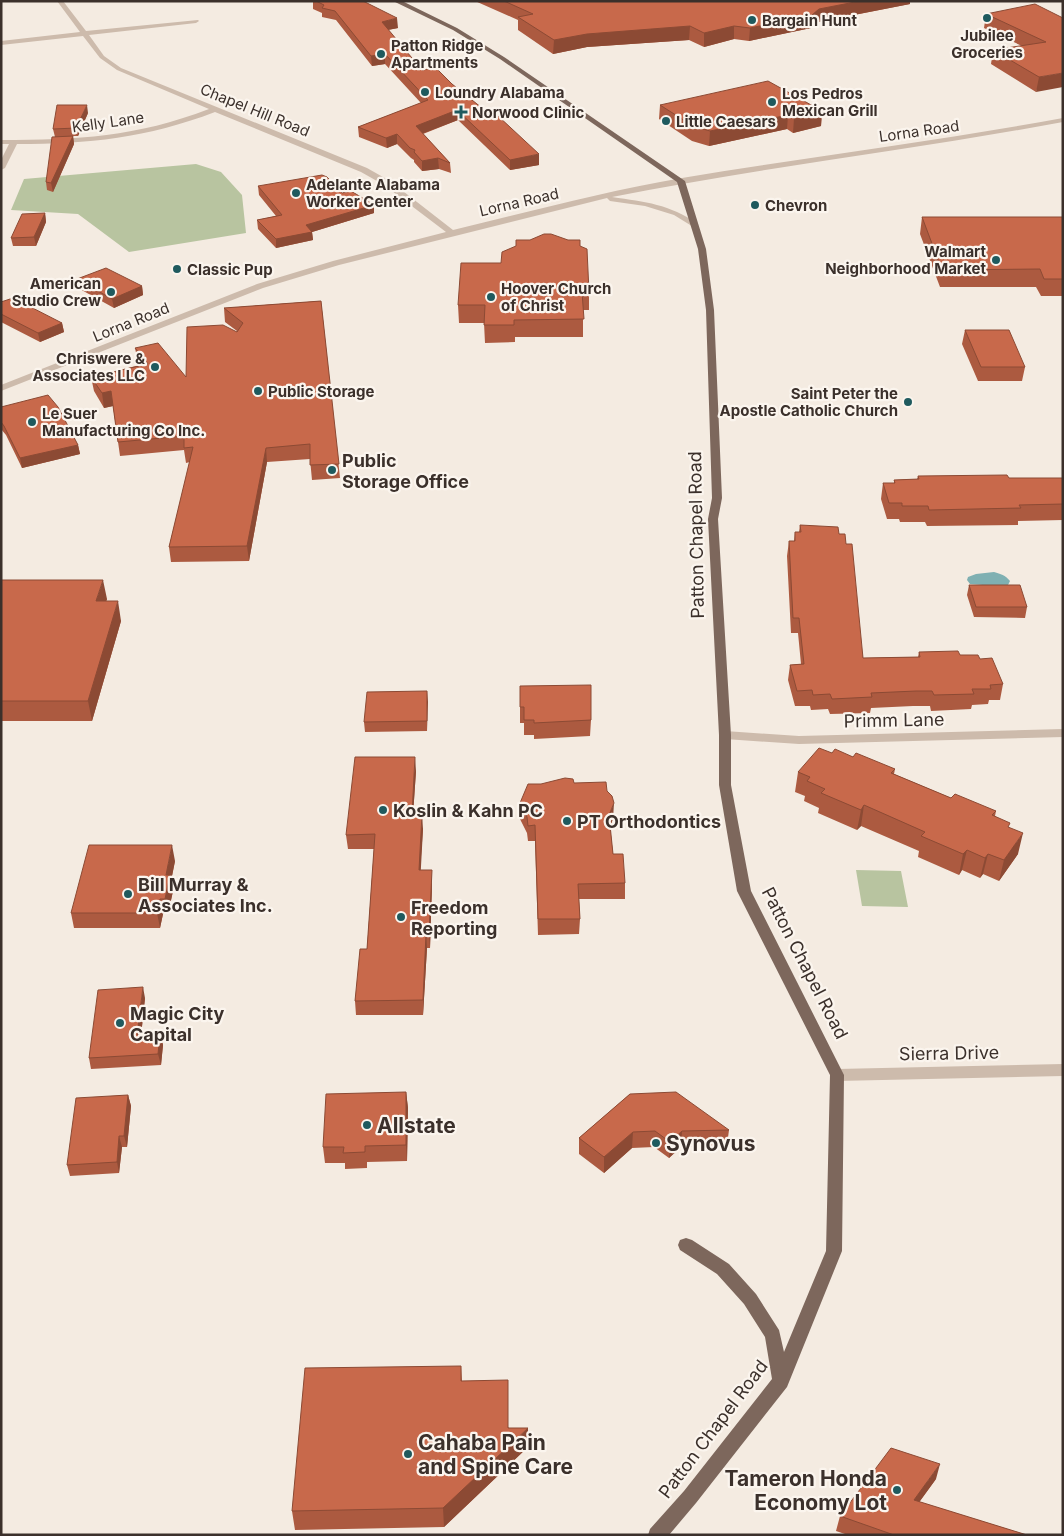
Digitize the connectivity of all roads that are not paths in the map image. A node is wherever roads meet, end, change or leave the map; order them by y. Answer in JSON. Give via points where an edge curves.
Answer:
{"nodes":[{"id":1,"x":60,"y":1,"type":"edge"},
{"id":2,"x":396,"y":1,"type":"edge"},
{"id":3,"x":196,"y":21,"type":"dead end"},
{"id":4,"x":84,"y":34,"type":"junction"},
{"id":5,"x":1,"y":44,"type":"edge"},
{"id":6,"x":216,"y":109,"type":"junction"},
{"id":7,"x":1063,"y":120,"type":"edge"},
{"id":8,"x":1,"y":142,"type":"edge"},
{"id":9,"x":14,"y":142,"type":"junction"},
{"id":10,"x":1,"y":168,"type":"edge"},
{"id":11,"x":682,"y":181,"type":"junction"},
{"id":12,"x":600,"y":197,"type":"junction"},
{"id":13,"x":695,"y":226,"type":"junction"},
{"id":14,"x":452,"y":232,"type":"junction"},
{"id":15,"x":1,"y":388,"type":"edge"},
{"id":16,"x":1063,"y":733,"type":"edge"},
{"id":17,"x":726,"y":735,"type":"junction"},
{"id":18,"x":1063,"y":1070,"type":"edge"},
{"id":19,"x":837,"y":1075,"type":"junction"},
{"id":20,"x":686,"y":1245,"type":"dead end"},
{"id":21,"x":781,"y":1381,"type":"junction"},
{"id":22,"x":657,"y":1535,"type":"edge"}],
"edges":[{"from":1,"to":4,"type":"street","name":"Chapel Hill Road"},
{"from":2,"to":11,"type":"main road","via":[[448,26],[502,58]]},
{"from":3,"to":4,"type":"street"},
{"from":4,"to":5,"type":"street"},
{"from":4,"to":6,"type":"street","name":"Chapel Hill Road","via":[[109,64]]},
{"from":6,"to":9,"type":"street","name":"Kelly Lane","via":[[176,124],[122,136],[66,142]]},
{"from":6,"to":14,"type":"street","name":"Chapel Hill Road","via":[[372,174]]},
{"from":7,"to":11,"type":"street","name":"Lorna Road","via":[[972,138]]},
{"from":8,"to":9,"type":"street","name":"Kelly Lane"},
{"from":9,"to":10,"type":"street"},
{"from":11,"to":12,"type":"street","name":"Lorna Road"},
{"from":11,"to":13,"type":"main road","name":"Patton Chapel Road"},
{"from":12,"to":13,"type":"street","via":[[646,204],[677,213]]},
{"from":12,"to":14,"type":"street","name":"Lorna Road"},
{"from":13,"to":17,"type":"main road","name":"Patton Chapel Road","via":[[702,250],[710,310],[717,498],[713,519]]},
{"from":14,"to":15,"type":"street","name":"Lorna Road","via":[[336,262],[260,286]]},
{"from":16,"to":17,"type":"street","name":"Primm Lane","via":[[799,740]]},
{"from":17,"to":19,"type":"main road","name":"Patton Chapel Road","via":[[725,785],[744,891]]},
{"from":18,"to":19,"type":"street","name":"Sierra Drive"},
{"from":19,"to":21,"type":"main road","name":"Patton Chapel Road","via":[[834,1251]]},
{"from":20,"to":21,"type":"main road","via":[[723,1269],[750,1299],[773,1335]]},
{"from":21,"to":22,"type":"main road","name":"Patton Chapel Road"}]}
